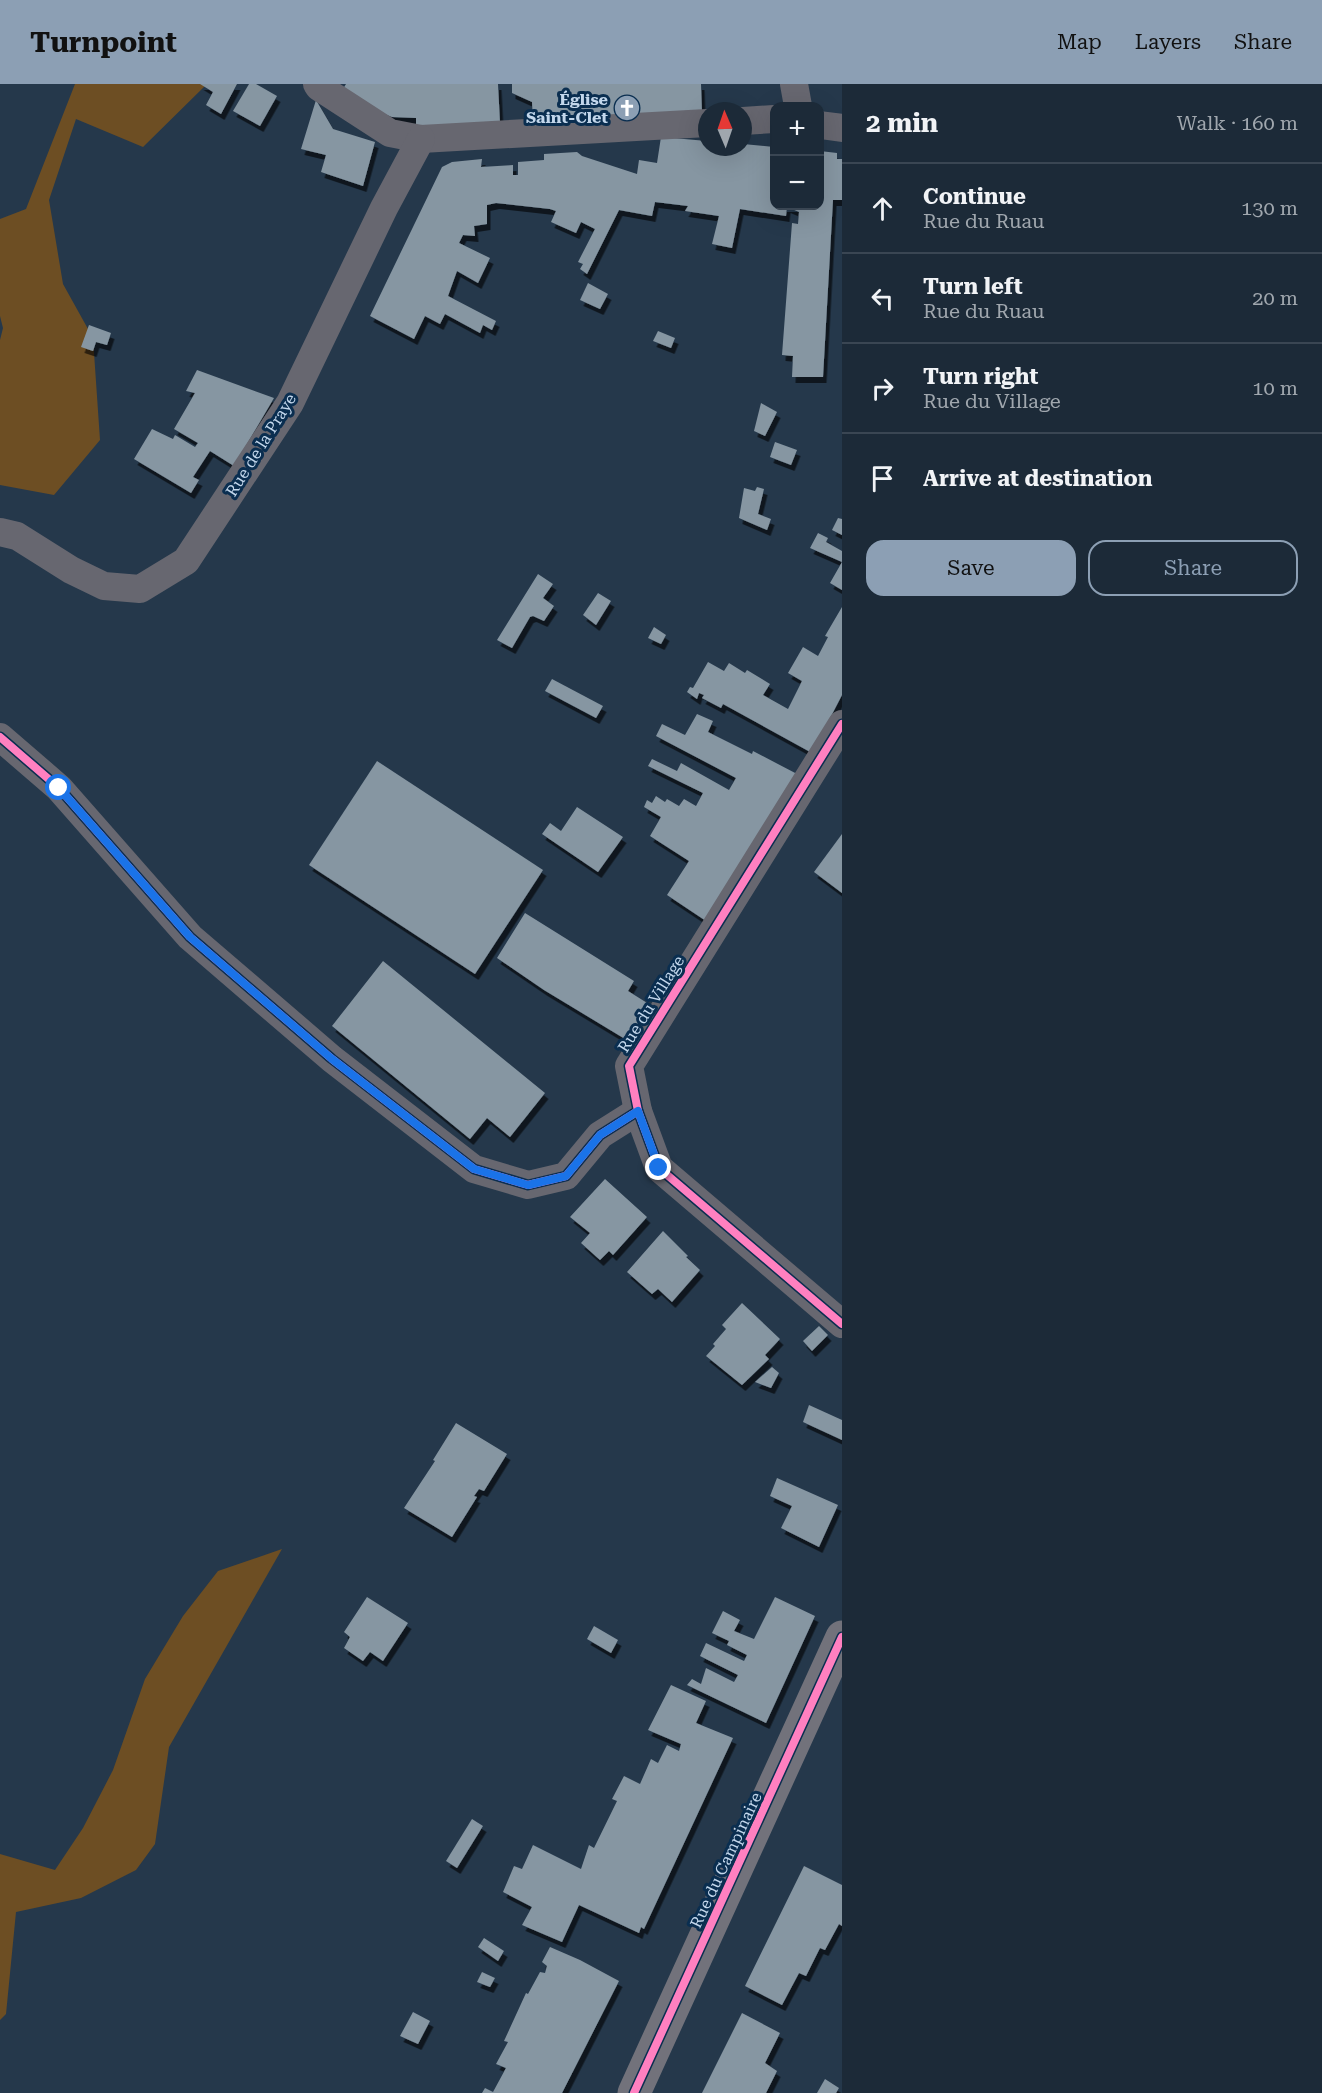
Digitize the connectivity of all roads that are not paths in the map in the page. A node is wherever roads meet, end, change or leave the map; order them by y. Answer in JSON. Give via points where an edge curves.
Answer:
{"nodes":[{"id":1,"x":316,"y":84,"type":"edge"},
{"id":2,"x":794,"y":84,"type":"edge"},
{"id":3,"x":797,"y":102,"type":"edge"},
{"id":4,"x":770,"y":119,"type":"edge"},
{"id":5,"x":752,"y":120,"type":"edge"},
{"id":6,"x":698,"y":124,"type":"edge"},
{"id":7,"x":824,"y":125,"type":"edge"},
{"id":8,"x":842,"y":128,"type":"edge"},
{"id":9,"x":421,"y":139,"type":"junction"},
{"id":10,"x":0,"y":532,"type":"edge"},
{"id":11,"x":842,"y":724,"type":"edge"},
{"id":12,"x":0,"y":737,"type":"edge"},
{"id":13,"x":638,"y":1111,"type":"junction"},
{"id":14,"x":842,"y":1324,"type":"edge"},
{"id":15,"x":842,"y":1637,"type":"edge"},
{"id":16,"x":634,"y":2093,"type":"edge"}],
"edges":[{"from":1,"to":9,"type":"street","via":[[390,133]]},
{"from":2,"to":3,"type":"street"},
{"from":4,"to":5,"type":"street"},
{"from":6,"to":9,"type":"street"},
{"from":7,"to":8,"type":"street"},
{"from":9,"to":10,"type":"street","name":"Rue de la Praye","via":[[290,403],[186,561],[140,589],[104,586],[17,536]]},
{"from":11,"to":13,"type":"street","name":"Rue du Village","via":[[629,1066]]},
{"from":12,"to":13,"type":"street","via":[[59,788],[190,937],[332,1059],[474,1169],[528,1185],[566,1176],[600,1135]]},
{"from":13,"to":14,"type":"street","name":"Rue du Village","via":[[659,1168]]},
{"from":15,"to":16,"type":"main road","name":"Rue du Campinaire"}]}
